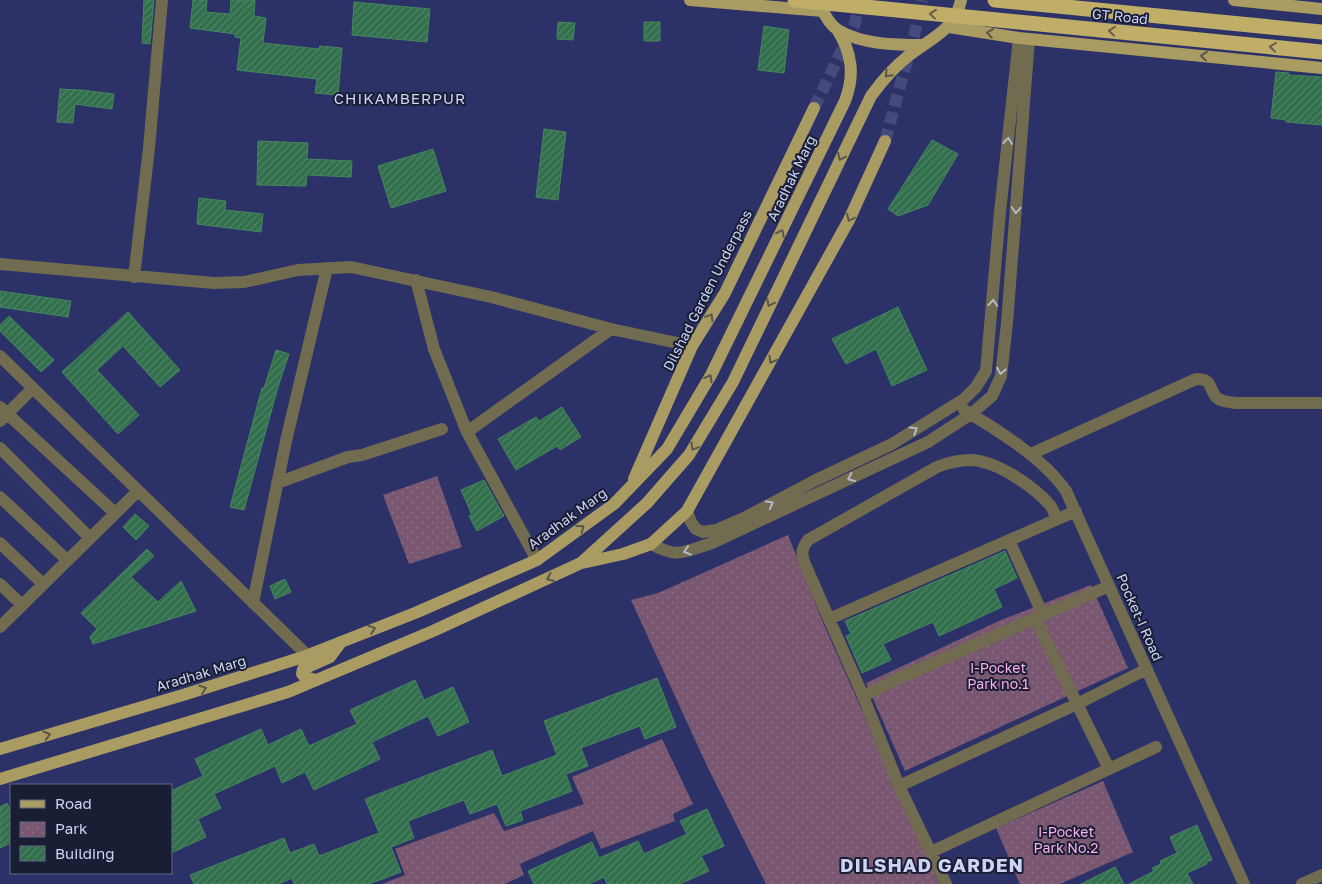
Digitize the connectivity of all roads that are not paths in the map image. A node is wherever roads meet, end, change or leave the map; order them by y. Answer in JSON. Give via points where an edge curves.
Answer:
{"nodes":[{"id":1,"x":162,"y":0,"type":"edge"},
{"id":2,"x":690,"y":0,"type":"edge"},
{"id":3,"x":795,"y":0,"type":"edge"},
{"id":4,"x":961,"y":0,"type":"edge"},
{"id":5,"x":995,"y":0,"type":"edge"},
{"id":6,"x":1234,"y":0,"type":"edge"},
{"id":7,"x":821,"y":6,"type":"edge"},
{"id":8,"x":1322,"y":9,"type":"edge"},
{"id":9,"x":949,"y":27,"type":"junction"},
{"id":10,"x":837,"y":30,"type":"junction"},
{"id":11,"x":1322,"y":32,"type":"edge"},
{"id":12,"x":1024,"y":38,"type":"junction"},
{"id":13,"x":925,"y":45,"type":"junction"},
{"id":14,"x":1322,"y":52,"type":"edge"},
{"id":15,"x":1322,"y":68,"type":"edge"},
{"id":16,"x":814,"y":108,"type":"tunnel mouth"},
{"id":17,"x":885,"y":141,"type":"tunnel mouth"},
{"id":18,"x":0,"y":264,"type":"edge"},
{"id":19,"x":327,"y":268,"type":"junction"},
{"id":20,"x":134,"y":276,"type":"junction"},
{"id":21,"x":416,"y":280,"type":"junction"},
{"id":22,"x":611,"y":329,"type":"junction"},
{"id":23,"x":692,"y":346,"type":"junction"},
{"id":24,"x":0,"y":356,"type":"edge"},
{"id":25,"x":33,"y":388,"type":"junction"},
{"id":26,"x":1322,"y":402,"type":"edge"},
{"id":27,"x":955,"y":405,"type":"junction"},
{"id":28,"x":2,"y":414,"type":"edge"},
{"id":29,"x":971,"y":414,"type":"junction"},
{"id":30,"x":442,"y":429,"type":"dead end"},
{"id":31,"x":467,"y":432,"type":"junction"},
{"id":32,"x":0,"y":448,"type":"edge"},
{"id":33,"x":1031,"y":454,"type":"junction"},
{"id":34,"x":867,"y":456,"type":"junction"},
{"id":35,"x":874,"y":467,"type":"junction"},
{"id":36,"x":277,"y":483,"type":"junction"},
{"id":37,"x":630,"y":488,"type":"junction"},
{"id":38,"x":138,"y":491,"type":"junction"},
{"id":39,"x":0,"y":498,"type":"edge"},
{"id":40,"x":687,"y":511,"type":"junction"},
{"id":41,"x":1076,"y":511,"type":"junction"},
{"id":42,"x":115,"y":513,"type":"junction"},
{"id":43,"x":1057,"y":519,"type":"junction"},
{"id":44,"x":90,"y":538,"type":"junction"},
{"id":45,"x":711,"y":538,"type":"junction"},
{"id":46,"x":1009,"y":540,"type":"junction"},
{"id":47,"x":0,"y":543,"type":"edge"},
{"id":48,"x":651,"y":544,"type":"junction"},
{"id":49,"x":68,"y":560,"type":"junction"},
{"id":50,"x":537,"y":560,"type":"junction"},
{"id":51,"x":581,"y":563,"type":"junction"},
{"id":52,"x":0,"y":584,"type":"edge"},
{"id":53,"x":44,"y":584,"type":"junction"},
{"id":54,"x":1110,"y":586,"type":"junction"},
{"id":55,"x":253,"y":603,"type":"junction"},
{"id":56,"x":22,"y":605,"type":"junction"},
{"id":57,"x":1039,"y":617,"type":"junction"},
{"id":58,"x":830,"y":619,"type":"junction"},
{"id":59,"x":0,"y":627,"type":"edge"},
{"id":60,"x":341,"y":642,"type":"junction"},
{"id":61,"x":307,"y":655,"type":"junction"},
{"id":62,"x":1147,"y":669,"type":"junction"},
{"id":63,"x":316,"y":680,"type":"junction"},
{"id":64,"x":863,"y":696,"type":"junction"},
{"id":65,"x":1077,"y":704,"type":"junction"},
{"id":66,"x":1156,"y":747,"type":"dead end"},
{"id":67,"x":0,"y":749,"type":"edge"},
{"id":68,"x":1109,"y":769,"type":"junction"},
{"id":69,"x":0,"y":779,"type":"edge"},
{"id":70,"x":899,"y":786,"type":"junction"},
{"id":71,"x":931,"y":852,"type":"junction"},
{"id":72,"x":1322,"y":875,"type":"edge"},
{"id":73,"x":946,"y":884,"type":"edge"},
{"id":74,"x":1244,"y":884,"type":"edge"},
{"id":75,"x":1302,"y":884,"type":"edge"}],
"edges":[{"from":1,"to":20,"type":"street"},
{"from":2,"to":7,"type":"main road"},
{"from":14,"to":3,"type":"highway","name":"GT Road","one_way":true,"bridge":true},
{"from":4,"to":9,"type":"main road"},
{"from":5,"to":11,"type":"highway","name":"GT Road"},
{"from":6,"to":8,"type":"main road"},
{"from":7,"to":10,"type":"main road","name":"Aradhak Marg"},
{"from":12,"to":9,"type":"main road","one_way":true},
{"from":9,"to":13,"type":"main road"},
{"from":10,"to":13,"type":"main road","via":[[871,41]]},
{"from":37,"to":10,"type":"main road","name":"Aradhak Marg","one_way":true,"via":[[668,449],[712,375],[845,101],[852,70],[847,48]]},
{"from":15,"to":12,"type":"main road","one_way":true},
{"from":27,"to":12,"type":"street","one_way":true,"via":[[970,393],[986,371],[1000,212]]},
{"from":12,"to":29,"type":"street","one_way":true,"via":[[1001,376],[992,396]]},
{"from":13,"to":51,"type":"main road","one_way":true,"via":[[895,67],[871,96],[733,382],[689,455],[647,503]]},
{"from":23,"to":16,"type":"main road","name":"Dilshad Garden Underpass","one_way":true,"via":[[724,293]]},
{"from":17,"to":40,"type":"main road","one_way":true,"via":[[850,220]]},
{"from":18,"to":20,"type":"street"},
{"from":19,"to":20,"type":"street","via":[[298,270],[244,282],[214,283]]},
{"from":19,"to":21,"type":"street","via":[[352,267]]},
{"from":19,"to":36,"type":"street"},
{"from":21,"to":22,"type":"street"},
{"from":21,"to":31,"type":"street","via":[[434,349]]},
{"from":22,"to":23,"type":"street"},
{"from":22,"to":31,"type":"street"},
{"from":23,"to":37,"type":"main road","name":"Dilshad Garden Underpass"},
{"from":24,"to":25,"type":"street"},
{"from":25,"to":28,"type":"street"},
{"from":25,"to":38,"type":"street"},
{"from":26,"to":33,"type":"street","via":[[1222,401],[1216,397],[1210,384],[1204,379],[1196,379]]},
{"from":27,"to":29,"type":"street","name":"Pocket-I Road"},
{"from":34,"to":27,"type":"street","one_way":true},
{"from":28,"to":42,"type":"street"},
{"from":29,"to":33,"type":"street","name":"Pocket-I Road"},
{"from":29,"to":35,"type":"street","via":[[928,442]]},
{"from":30,"to":36,"type":"street","via":[[348,457]]},
{"from":31,"to":50,"type":"street"},
{"from":32,"to":44,"type":"street"},
{"from":33,"to":41,"type":"street","name":"Pocket-I Road","via":[[1056,476]]},
{"from":34,"to":35,"type":"street"},
{"from":45,"to":34,"type":"street","one_way":true,"via":[[814,481]]},
{"from":35,"to":45,"type":"street","one_way":true},
{"from":36,"to":55,"type":"street"},
{"from":50,"to":37,"type":"main road","name":"Aradhak Marg","one_way":true,"via":[[614,504]]},
{"from":38,"to":42,"type":"street"},
{"from":38,"to":55,"type":"street"},
{"from":39,"to":49,"type":"street"},
{"from":40,"to":45,"type":"street","via":[[696,529]]},
{"from":40,"to":48,"type":"main road"},
{"from":41,"to":43,"type":"street"},
{"from":41,"to":54,"type":"street","name":"Pocket-I Road"},
{"from":42,"to":44,"type":"street"},
{"from":43,"to":46,"type":"street"},
{"from":43,"to":58,"type":"street","via":[[1050,506],[1026,484],[989,463],[971,460],[937,467],[808,540],[802,554]]},
{"from":44,"to":49,"type":"street"},
{"from":45,"to":48,"type":"street","one_way":true,"via":[[678,554],[670,554]]},
{"from":46,"to":57,"type":"street"},
{"from":46,"to":58,"type":"street"},
{"from":47,"to":53,"type":"street"},
{"from":48,"to":51,"type":"main road"},
{"from":49,"to":53,"type":"street"},
{"from":60,"to":50,"type":"main road","name":"Aradhak Marg","one_way":true},
{"from":51,"to":63,"type":"main road","one_way":true},
{"from":52,"to":56,"type":"street"},
{"from":53,"to":56,"type":"street"},
{"from":54,"to":57,"type":"street"},
{"from":54,"to":62,"type":"street","name":"Pocket-I Road"},
{"from":55,"to":61,"type":"street"},
{"from":56,"to":59,"type":"street"},
{"from":57,"to":64,"type":"street"},
{"from":57,"to":65,"type":"street"},
{"from":58,"to":64,"type":"street"},
{"from":60,"to":61,"type":"main road","name":"Aradhak Marg"},
{"from":60,"to":63,"type":"main road","via":[[330,656],[303,670],[305,677]]},
{"from":67,"to":61,"type":"main road","name":"Aradhak Marg","one_way":true,"via":[[183,696]]},
{"from":62,"to":65,"type":"street"},
{"from":62,"to":74,"type":"street","name":"Pocket-I Road"},
{"from":63,"to":69,"type":"main road","via":[[288,692]]},
{"from":64,"to":70,"type":"street"},
{"from":65,"to":68,"type":"street"},
{"from":65,"to":70,"type":"street"},
{"from":66,"to":68,"type":"street"},
{"from":68,"to":71,"type":"street"},
{"from":70,"to":71,"type":"street"},
{"from":71,"to":73,"type":"street"},
{"from":72,"to":75,"type":"street"}]}
